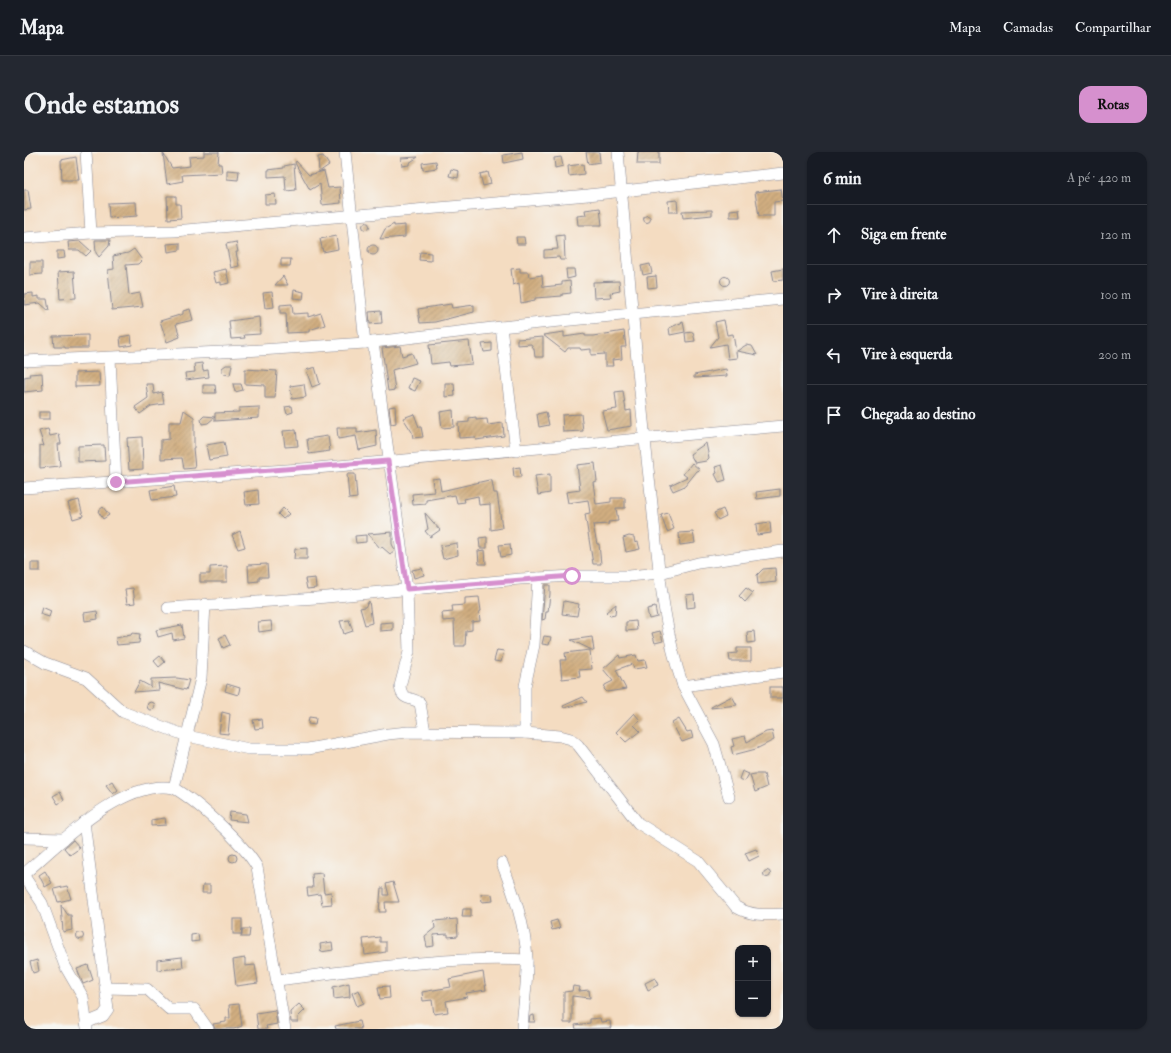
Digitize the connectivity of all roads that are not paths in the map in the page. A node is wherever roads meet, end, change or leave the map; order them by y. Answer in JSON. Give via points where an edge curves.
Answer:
{"nodes":[{"id":1,"x":86,"y":152,"type":"edge"},
{"id":2,"x":345,"y":152,"type":"edge"},
{"id":3,"x":618,"y":152,"type":"edge"},
{"id":4,"x":783,"y":173,"type":"edge"},
{"id":5,"x":622,"y":191,"type":"junction"},
{"id":6,"x":352,"y":214,"type":"junction"},
{"id":7,"x":92,"y":233,"type":"junction"},
{"id":8,"x":24,"y":238,"type":"edge"},
{"id":9,"x":783,"y":299,"type":"edge"},
{"id":10,"x":632,"y":314,"type":"junction"},
{"id":11,"x":501,"y":327,"type":"junction"},
{"id":12,"x":369,"y":342,"type":"junction"},
{"id":13,"x":110,"y":358,"type":"junction"},
{"id":14,"x":24,"y":361,"type":"edge"},
{"id":15,"x":783,"y":426,"type":"edge"},
{"id":16,"x":645,"y":439,"type":"junction"},
{"id":17,"x":516,"y":451,"type":"junction"},
{"id":18,"x":388,"y":461,"type":"junction"},
{"id":19,"x":116,"y":482,"type":"junction"},
{"id":20,"x":24,"y":488,"type":"edge"},
{"id":21,"x":783,"y":550,"type":"edge"},
{"id":22,"x":660,"y":573,"type":"junction"},
{"id":23,"x":538,"y":578,"type":"junction"},
{"id":24,"x":407,"y":589,"type":"junction"},
{"id":25,"x":205,"y":604,"type":"junction"},
{"id":26,"x":168,"y":608,"type":"dead end"},
{"id":27,"x":24,"y":651,"type":"edge"},
{"id":28,"x":783,"y":672,"type":"edge"},
{"id":29,"x":683,"y":686,"type":"junction"},
{"id":30,"x":425,"y":732,"type":"junction"},
{"id":31,"x":525,"y":733,"type":"junction"},
{"id":32,"x":187,"y":736,"type":"junction"},
{"id":33,"x":174,"y":788,"type":"junction"},
{"id":34,"x":729,"y":797,"type":"dead end"},
{"id":35,"x":84,"y":822,"type":"junction"},
{"id":36,"x":24,"y":838,"type":"edge"},
{"id":37,"x":64,"y":839,"type":"junction"},
{"id":38,"x":502,"y":863,"type":"dead end"},
{"id":39,"x":24,"y":875,"type":"edge"},
{"id":40,"x":783,"y":914,"type":"edge"},
{"id":41,"x":527,"y":960,"type":"junction"},
{"id":42,"x":276,"y":980,"type":"junction"},
{"id":43,"x":106,"y":988,"type":"junction"},
{"id":44,"x":87,"y":1026,"type":"edge"},
{"id":45,"x":208,"y":1029,"type":"edge"},
{"id":46,"x":285,"y":1029,"type":"edge"},
{"id":47,"x":522,"y":1029,"type":"edge"}],
"edges":[{"from":1,"to":7,"type":"street"},
{"from":2,"to":6,"type":"street"},
{"from":3,"to":5,"type":"street"},
{"from":4,"to":5,"type":"street"},
{"from":5,"to":6,"type":"street"},
{"from":5,"to":10,"type":"street"},
{"from":6,"to":7,"type":"street","via":[[174,231]]},
{"from":6,"to":12,"type":"street"},
{"from":7,"to":8,"type":"street"},
{"from":9,"to":10,"type":"street"},
{"from":10,"to":11,"type":"street"},
{"from":10,"to":16,"type":"street"},
{"from":11,"to":12,"type":"street"},
{"from":11,"to":17,"type":"street"},
{"from":12,"to":13,"type":"street","via":[[244,352]]},
{"from":12,"to":18,"type":"street"},
{"from":13,"to":14,"type":"street"},
{"from":13,"to":19,"type":"street"},
{"from":15,"to":16,"type":"street"},
{"from":16,"to":17,"type":"street"},
{"from":16,"to":22,"type":"street"},
{"from":17,"to":18,"type":"street"},
{"from":18,"to":19,"type":"street"},
{"from":18,"to":24,"type":"street"},
{"from":19,"to":20,"type":"street"},
{"from":21,"to":22,"type":"street","via":[[698,563]]},
{"from":22,"to":23,"type":"street"},
{"from":22,"to":29,"type":"street","via":[[671,640]]},
{"from":23,"to":24,"type":"street"},
{"from":23,"to":31,"type":"street","via":[[534,645],[525,686]]},
{"from":24,"to":25,"type":"street","via":[[316,598]]},
{"from":24,"to":30,"type":"street","via":[[409,652],[400,686],[403,696],[420,704]]},
{"from":25,"to":26,"type":"street"},
{"from":25,"to":32,"type":"street","via":[[201,678]]},
{"from":27,"to":32,"type":"street","via":[[45,663],[86,678],[123,712]]},
{"from":28,"to":29,"type":"street"},
{"from":29,"to":34,"type":"street","via":[[714,744]]},
{"from":30,"to":31,"type":"street"},
{"from":30,"to":32,"type":"street","via":[[388,734],[308,749],[275,750],[248,749]]},
{"from":31,"to":40,"type":"street","via":[[571,739],[638,823],[692,856],[736,907],[745,912],[764,915]]},
{"from":32,"to":33,"type":"street"},
{"from":33,"to":35,"type":"street","via":[[151,787],[135,792]]},
{"from":33,"to":42,"type":"street","via":[[199,807],[252,858],[256,867]]},
{"from":35,"to":37,"type":"street"},
{"from":35,"to":43,"type":"street"},
{"from":36,"to":37,"type":"street"},
{"from":37,"to":39,"type":"street"},
{"from":38,"to":41,"type":"street","via":[[521,920]]},
{"from":39,"to":44,"type":"street","via":[[42,903],[65,966],[83,997]]},
{"from":41,"to":42,"type":"street","via":[[454,959]]},
{"from":41,"to":47,"type":"street"},
{"from":42,"to":46,"type":"street"},
{"from":43,"to":44,"type":"street","via":[[106,1012]]},
{"from":43,"to":45,"type":"street","via":[[147,989],[169,1009],[194,1010]]}]}
